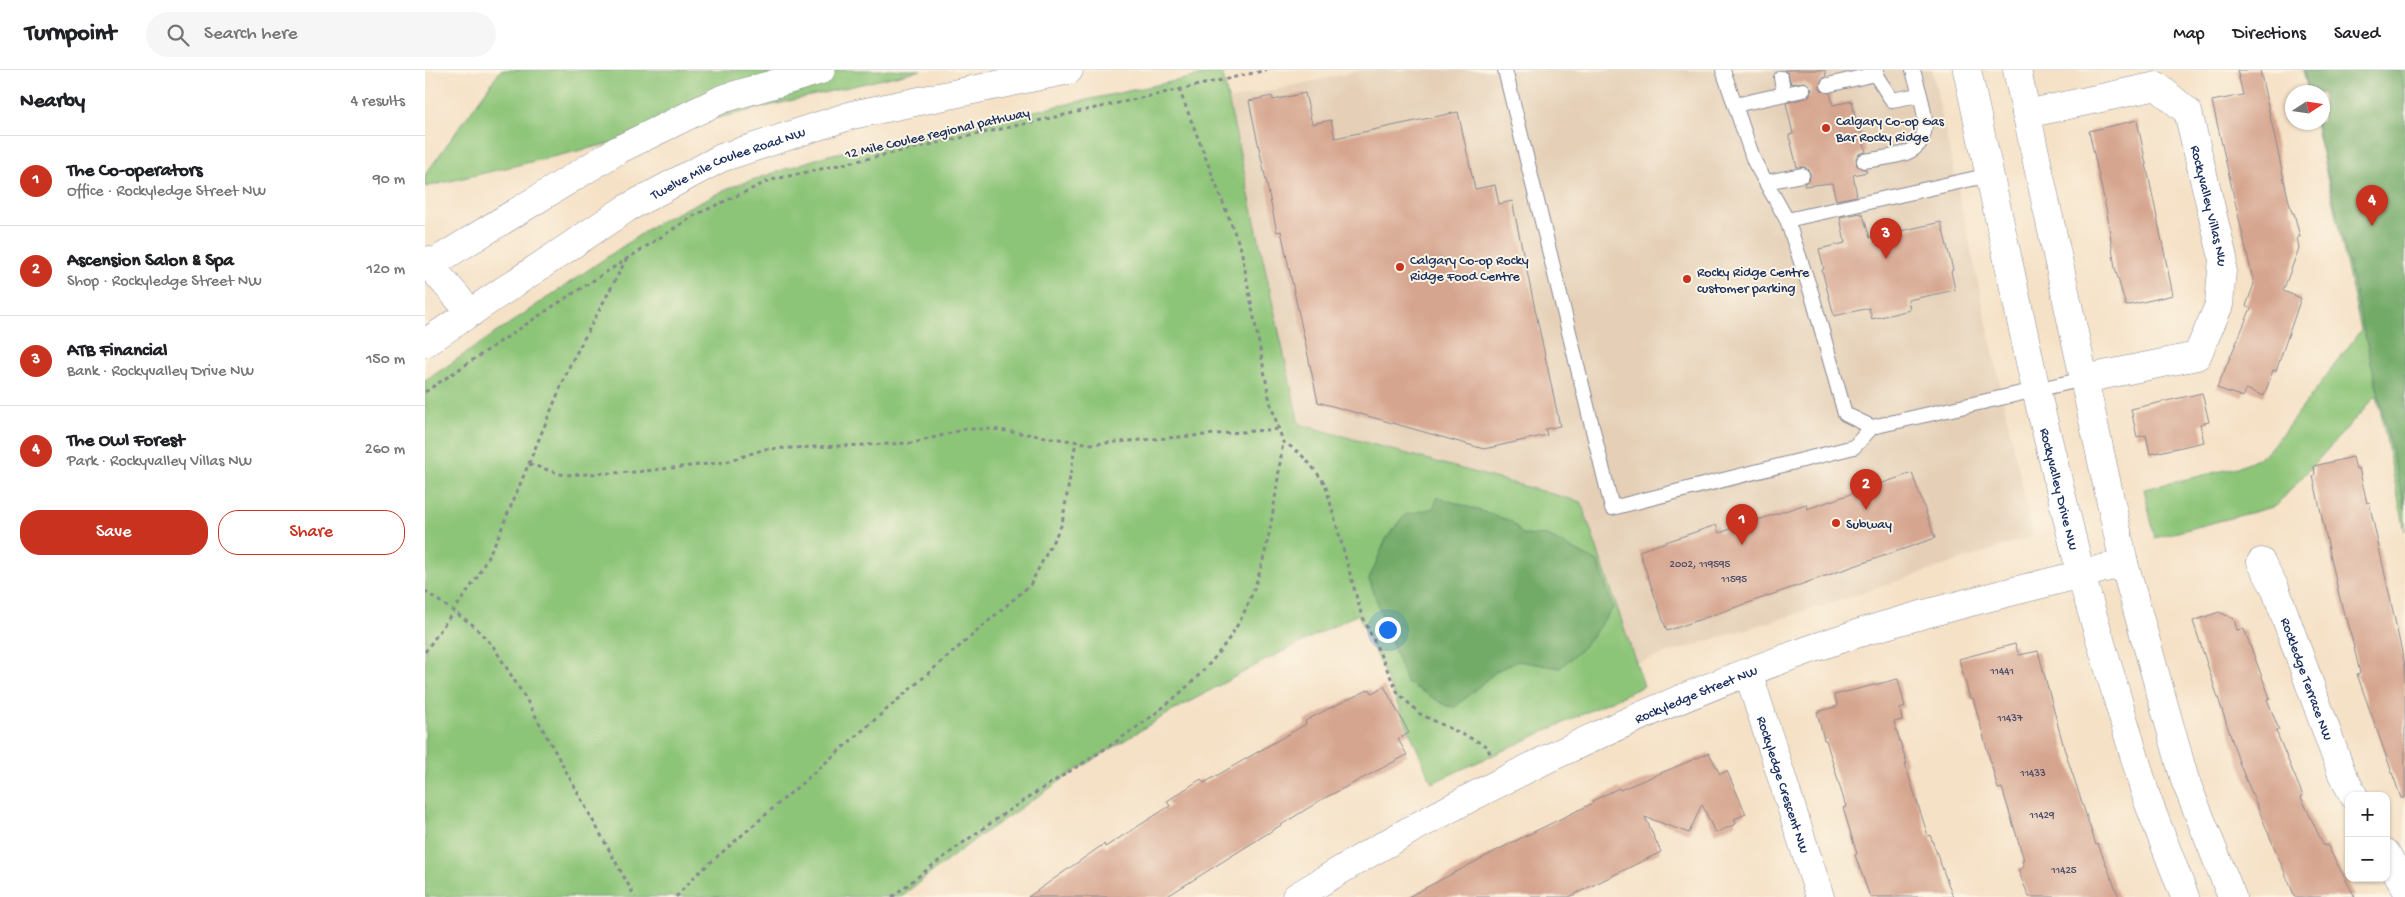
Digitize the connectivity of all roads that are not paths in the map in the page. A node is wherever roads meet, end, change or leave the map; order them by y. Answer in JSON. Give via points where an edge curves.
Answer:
{"nodes":[{"id":1,"x":821,"y":70,"type":"edge"},
{"id":2,"x":1069,"y":70,"type":"edge"},
{"id":3,"x":1505,"y":70,"type":"edge"},
{"id":4,"x":1723,"y":70,"type":"edge"},
{"id":5,"x":1913,"y":70,"type":"edge"},
{"id":6,"x":1967,"y":70,"type":"edge"},
{"id":7,"x":2017,"y":70,"type":"edge"},
{"id":8,"x":1876,"y":72,"type":"edge"},
{"id":9,"x":1847,"y":75,"type":"edge"},
{"id":10,"x":1781,"y":78,"type":"dead end"},
{"id":11,"x":1829,"y":85,"type":"dead end"},
{"id":12,"x":1803,"y":90,"type":"dead end"},
{"id":13,"x":1784,"y":94,"type":"junction"},
{"id":14,"x":1919,"y":94,"type":"junction"},
{"id":15,"x":1735,"y":105,"type":"junction"},
{"id":16,"x":2026,"y":114,"type":"junction"},
{"id":17,"x":1864,"y":161,"type":"dead end"},
{"id":18,"x":1802,"y":175,"type":"dead end"},
{"id":19,"x":1990,"y":175,"type":"junction"},
{"id":20,"x":1767,"y":182,"type":"junction"},
{"id":21,"x":1787,"y":220,"type":"junction"},
{"id":22,"x":427,"y":265,"type":"edge"},
{"id":23,"x":471,"y":313,"type":"junction"},
{"id":24,"x":425,"y":343,"type":"edge"},
{"id":25,"x":2084,"y":379,"type":"junction"},
{"id":26,"x":2036,"y":390,"type":"junction"},
{"id":27,"x":1872,"y":427,"type":"junction"},
{"id":28,"x":2261,"y":562,"type":"dead end"},
{"id":29,"x":2124,"y":563,"type":"junction"},
{"id":30,"x":2081,"y":574,"type":"junction"},
{"id":31,"x":1748,"y":672,"type":"junction"},
{"id":32,"x":2352,"y":792,"type":"edge"},
{"id":33,"x":2390,"y":861,"type":"edge"},
{"id":34,"x":2405,"y":887,"type":"edge"},
{"id":35,"x":1296,"y":897,"type":"edge"},
{"id":36,"x":1820,"y":897,"type":"edge"},
{"id":37,"x":2185,"y":897,"type":"edge"},
{"id":38,"x":2232,"y":897,"type":"edge"}],
"edges":[{"from":1,"to":22,"type":"street","via":[[723,99],[618,150]]},
{"from":2,"to":23,"type":"street","name":"Twelve Mile Coulee Road NW","via":[[852,115],[721,158],[627,208]]},
{"from":3,"to":27,"type":"lane","via":[[1612,508],[1854,447]]},
{"from":4,"to":15,"type":"lane"},
{"from":5,"to":14,"type":"lane"},
{"from":6,"to":19,"type":"street","name":"Rockyvalley Drive NW"},
{"from":7,"to":16,"type":"street"},
{"from":8,"to":9,"type":"lane"},
{"from":8,"to":14,"type":"lane","via":[[1892,100]]},
{"from":9,"to":11,"type":"lane"},
{"from":10,"to":13,"type":"lane"},
{"from":12,"to":13,"type":"lane"},
{"from":13,"to":15,"type":"lane"},
{"from":14,"to":17,"type":"lane","via":[[1926,126],[1921,142],[1907,152]]},
{"from":15,"to":20,"type":"lane","via":[[1754,161]]},
{"from":16,"to":25,"type":"street"},
{"from":16,"to":25,"type":"street","name":"Rockyvalley Villas NW","via":[[2157,86],[2189,112],[2223,258],[2219,305],[2197,356]]},
{"from":18,"to":20,"type":"lane"},
{"from":19,"to":21,"type":"lane"},
{"from":19,"to":26,"type":"street","name":"Rockyvalley Drive NW"},
{"from":20,"to":21,"type":"lane"},
{"from":21,"to":27,"type":"lane","via":[[1845,414]]},
{"from":22,"to":23,"type":"street"},
{"from":23,"to":24,"type":"street","name":"Twelve Mile Coulee Road NW"},
{"from":25,"to":26,"type":"lane"},
{"from":25,"to":29,"type":"street"},
{"from":26,"to":27,"type":"lane"},
{"from":26,"to":30,"type":"street","name":"Rockyvalley Drive NW"},
{"from":28,"to":32,"type":"street","name":"Rockledge Terrace NW","via":[[2275,588],[2342,774]]},
{"from":29,"to":30,"type":"street","name":"Rockyledge Street NW"},
{"from":29,"to":38,"type":"street","via":[[2185,780]]},
{"from":30,"to":31,"type":"street","name":"Rockyledge Street NW","via":[[1904,621]]},
{"from":30,"to":37,"type":"street","name":"Rockyvalley Drive NW","via":[[2147,799]]},
{"from":31,"to":35,"type":"street","name":"Rockyledge Street NW","via":[[1556,754],[1362,856]]},
{"from":31,"to":36,"type":"street","name":"Rockyledge Crescent NW"},
{"from":33,"to":34,"type":"street"}]}
